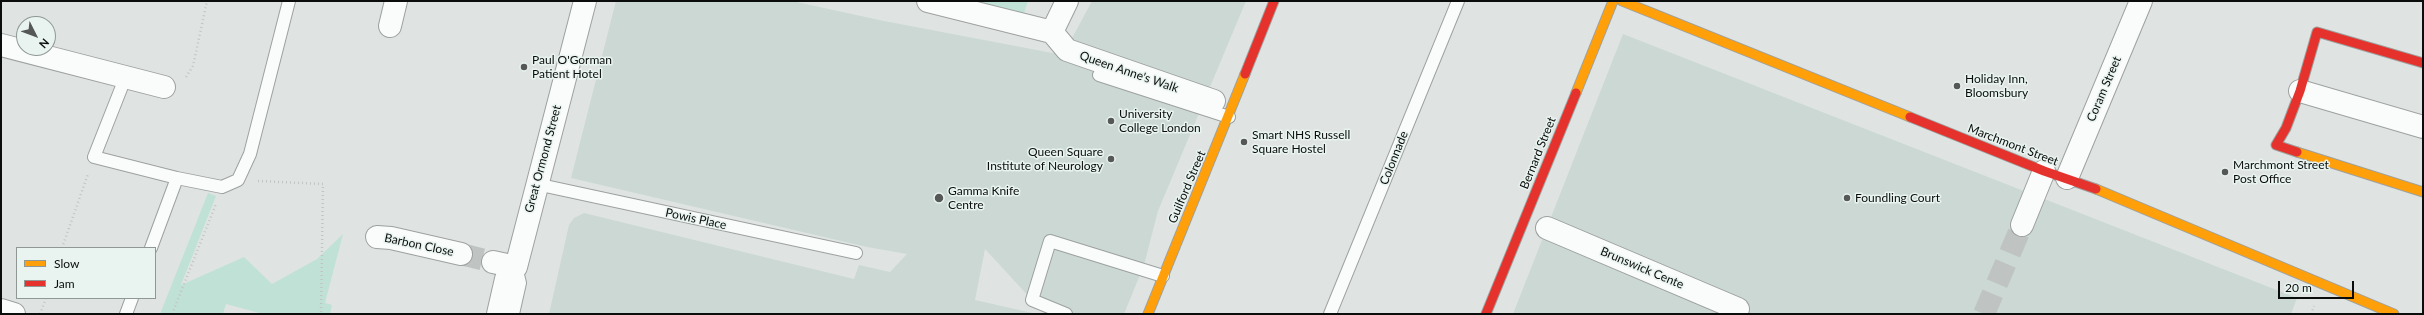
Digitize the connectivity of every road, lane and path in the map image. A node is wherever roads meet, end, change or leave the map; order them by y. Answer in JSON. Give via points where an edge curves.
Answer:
{"nodes":[{"id":1,"x":207,"y":1,"type":"edge"},
{"id":2,"x":289,"y":1,"type":"edge"},
{"id":3,"x":396,"y":1,"type":"edge"},
{"id":4,"x":585,"y":1,"type":"edge"},
{"id":5,"x":928,"y":1,"type":"edge"},
{"id":6,"x":1067,"y":1,"type":"edge"},
{"id":7,"x":1274,"y":1,"type":"edge"},
{"id":8,"x":1458,"y":1,"type":"edge"},
{"id":9,"x":1612,"y":1,"type":"edge"},
{"id":10,"x":1622,"y":1,"type":"edge"},
{"id":11,"x":2141,"y":1,"type":"edge"},
{"id":12,"x":390,"y":26,"type":"dead end"},
{"id":13,"x":1052,"y":32,"type":"junction"},
{"id":14,"x":1,"y":45,"type":"edge"},
{"id":15,"x":2423,"y":63,"type":"edge"},
{"id":16,"x":1099,"y":75,"type":"dead end"},
{"id":17,"x":126,"y":76,"type":"junction"},
{"id":18,"x":164,"y":87,"type":"joint"},
{"id":19,"x":2300,"y":91,"type":"junction"},
{"id":20,"x":1214,"y":101,"type":"dead end"},
{"id":21,"x":1229,"y":117,"type":"junction"},
{"id":22,"x":2423,"y":127,"type":"edge"},
{"id":23,"x":94,"y":157,"type":"junction"},
{"id":24,"x":2044,"y":171,"type":"junction"},
{"id":25,"x":177,"y":178,"type":"junction"},
{"id":26,"x":2067,"y":178,"type":"junction"},
{"id":27,"x":238,"y":180,"type":"junction"},
{"id":28,"x":536,"y":184,"type":"junction"},
{"id":29,"x":222,"y":187,"type":"junction"},
{"id":30,"x":2423,"y":192,"type":"edge"},
{"id":31,"x":2022,"y":225,"type":"tunnel mouth"},
{"id":32,"x":1547,"y":228,"type":"dead end"},
{"id":33,"x":377,"y":237,"type":"dead end"},
{"id":34,"x":62,"y":247,"type":"edge"},
{"id":35,"x":151,"y":247,"type":"edge"},
{"id":36,"x":856,"y":253,"type":"dead end"},
{"id":37,"x":461,"y":254,"type":"tunnel mouth"},
{"id":38,"x":493,"y":262,"type":"tunnel mouth"},
{"id":39,"x":516,"y":267,"type":"junction"},
{"id":40,"x":1163,"y":276,"type":"junction"},
{"id":41,"x":46,"y":299,"type":"edge"},
{"id":42,"x":132,"y":299,"type":"edge"},
{"id":43,"x":2314,"y":306,"type":"dead end"},
{"id":44,"x":1,"y":310,"type":"edge"},
{"id":45,"x":1741,"y":312,"type":"edge"},
{"id":46,"x":14,"y":314,"type":"edge"},
{"id":47,"x":40,"y":314,"type":"edge"},
{"id":48,"x":126,"y":314,"type":"edge"},
{"id":49,"x":172,"y":314,"type":"edge"},
{"id":50,"x":321,"y":314,"type":"edge"},
{"id":51,"x":498,"y":314,"type":"edge"},
{"id":52,"x":513,"y":314,"type":"edge"},
{"id":53,"x":1066,"y":314,"type":"edge"},
{"id":54,"x":1148,"y":314,"type":"edge"},
{"id":55,"x":1330,"y":314,"type":"edge"},
{"id":56,"x":1486,"y":314,"type":"edge"},
{"id":57,"x":2311,"y":314,"type":"edge"},
{"id":58,"x":2394,"y":314,"type":"edge"}],
"edges":[{"from":1,"to":18,"type":"path","via":[[193,66],[180,88]]},
{"from":2,"to":27,"type":"lane","via":[[250,154]]},
{"from":3,"to":12,"type":"street"},
{"from":4,"to":28,"type":"street","name":"Great Ormond Street"},
{"from":5,"to":13,"type":"street"},
{"from":6,"to":13,"type":"street"},
{"from":7,"to":21,"type":"street","name":"Guilford Street"},
{"from":8,"to":55,"type":"lane","name":"Colonnade"},
{"from":9,"to":56,"type":"street","name":"Bernard Street"},
{"from":10,"to":24,"type":"street","name":"Marchmont Street"},
{"from":11,"to":26,"type":"street","name":"Coram Street"},
{"from":13,"to":20,"type":"street","name":"Queen Anne's Walk","via":[[1067,50]]},
{"from":14,"to":17,"type":"street"},
{"from":15,"to":19,"type":"street","via":[[2317,32]]},
{"from":16,"to":21,"type":"lane"},
{"from":17,"to":18,"type":"street"},
{"from":17,"to":23,"type":"lane"},
{"from":19,"to":22,"type":"street"},
{"from":19,"to":30,"type":"street","via":[[2286,128],[2276,145]]},
{"from":21,"to":40,"type":"street","name":"Guilford Street"},
{"from":23,"to":25,"type":"lane"},
{"from":23,"to":34,"type":"path"},
{"from":24,"to":26,"type":"street","name":"Marchmont Street"},
{"from":24,"to":31,"type":"street"},
{"from":25,"to":29,"type":"lane"},
{"from":25,"to":35,"type":"lane"},
{"from":26,"to":58,"type":"street","name":"Marchmont Street"},
{"from":27,"to":29,"type":"lane"},
{"from":27,"to":50,"type":"path","via":[[323,184]]},
{"from":28,"to":36,"type":"lane","name":"Powis Place"},
{"from":28,"to":39,"type":"street","name":"Great Ormond Street"},
{"from":29,"to":49,"type":"path"},
{"from":32,"to":45,"type":"street","name":"Brunswick Cente"},
{"from":33,"to":37,"type":"street","name":"Barbon Close"},
{"from":38,"to":39,"type":"street"},
{"from":39,"to":51,"type":"street","name":"Great Ormond Street","via":[[506,279]]},
{"from":39,"to":52,"type":"lane","via":[[520,283]]},
{"from":40,"to":53,"type":"lane","via":[[1050,241],[1032,300]]},
{"from":40,"to":54,"type":"street","name":"Guilford Street"},
{"from":41,"to":47,"type":"path"},
{"from":42,"to":48,"type":"lane"},
{"from":43,"to":57,"type":"path"},
{"from":44,"to":46,"type":"street"}]}
